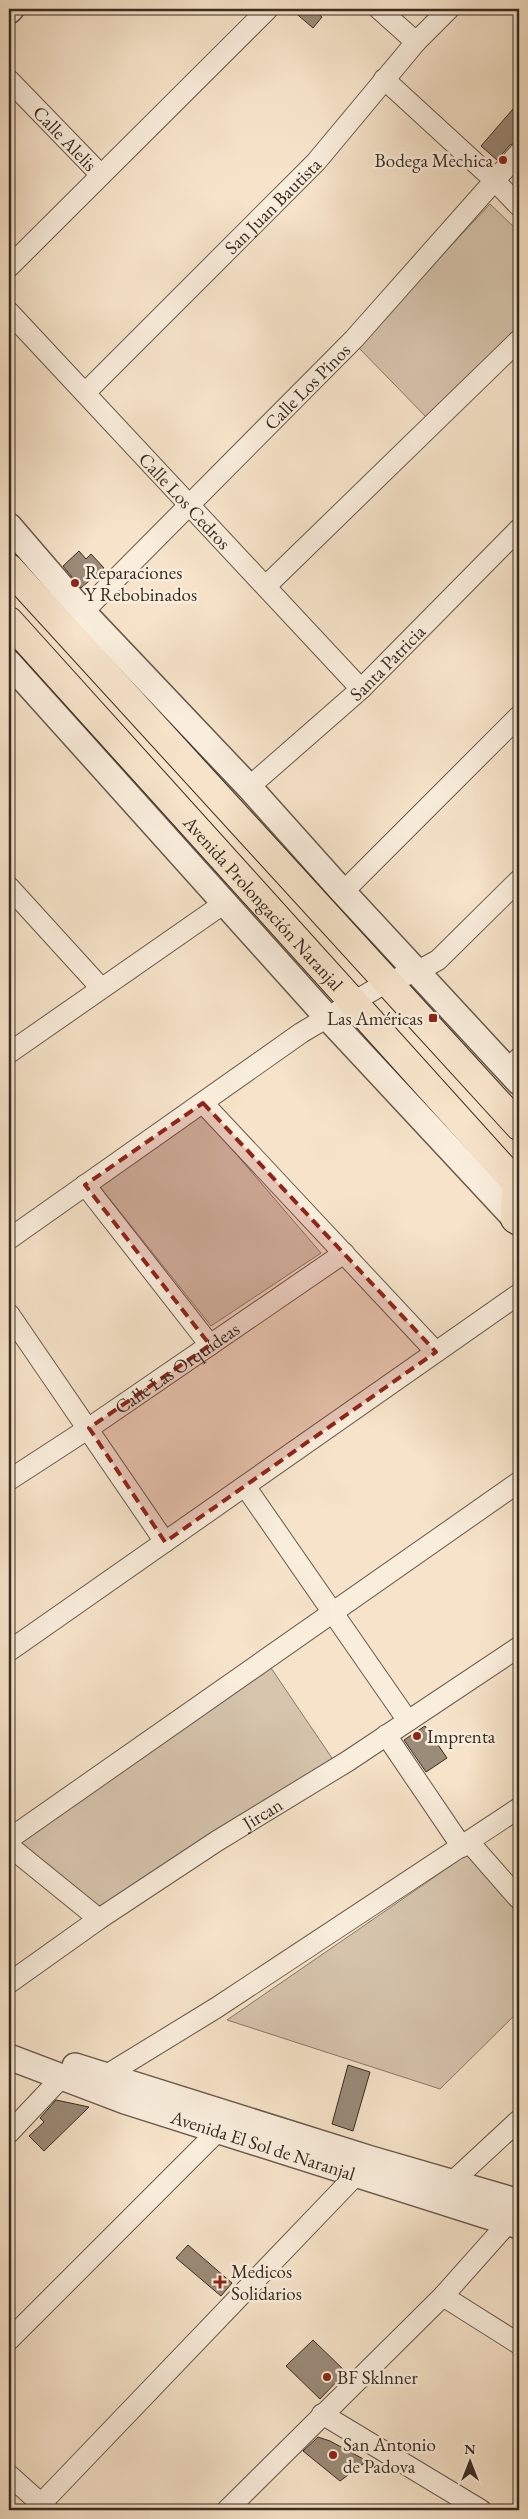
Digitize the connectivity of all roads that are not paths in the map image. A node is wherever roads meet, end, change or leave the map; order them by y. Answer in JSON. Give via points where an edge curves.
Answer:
{"nodes":[{"id":1,"x":268,"y":9,"type":"edge"},
{"id":2,"x":379,"y":9,"type":"edge"},
{"id":3,"x":449,"y":9,"type":"edge"},
{"id":4,"x":416,"y":42,"type":"junction"},
{"id":5,"x":384,"y":79,"type":"junction"},
{"id":6,"x":9,"y":80,"type":"edge"},
{"id":7,"x":519,"y":153,"type":"edge"},
{"id":8,"x":101,"y":175,"type":"junction"},
{"id":9,"x":494,"y":180,"type":"junction"},
{"id":10,"x":519,"y":206,"type":"edge"},
{"id":11,"x":9,"y":267,"type":"edge"},
{"id":12,"x":9,"y":312,"type":"edge"},
{"id":13,"x":519,"y":340,"type":"edge"},
{"id":14,"x":85,"y":393,"type":"junction"},
{"id":15,"x":189,"y":504,"type":"junction"},
{"id":16,"x":9,"y":526,"type":"edge"},
{"id":17,"x":519,"y":530,"type":"edge"},
{"id":18,"x":9,"y":568,"type":"edge"},
{"id":19,"x":266,"y":586,"type":"junction"},
{"id":20,"x":84,"y":612,"type":"junction"},
{"id":21,"x":9,"y":621,"type":"edge"},
{"id":22,"x":9,"y":663,"type":"edge"},
{"id":23,"x":361,"y":689,"type":"junction"},
{"id":24,"x":519,"y":716,"type":"edge"},
{"id":25,"x":249,"y":787,"type":"junction"},
{"id":26,"x":519,"y":880,"type":"edge"},
{"id":27,"x":9,"y":887,"type":"edge"},
{"id":28,"x":343,"y":892,"type":"junction"},
{"id":29,"x":226,"y":902,"type":"junction"},
{"id":30,"x":418,"y":970,"type":"junction"},
{"id":31,"x":386,"y":982,"type":"junction"},
{"id":32,"x":101,"y":988,"type":"junction"},
{"id":33,"x":354,"y":1003,"type":"junction"},
{"id":34,"x":327,"y":1017,"type":"junction"},
{"id":35,"x":9,"y":1053,"type":"edge"},
{"id":36,"x":516,"y":1070,"type":"edge"},
{"id":37,"x":203,"y":1103,"type":"junction"},
{"id":38,"x":515,"y":1117,"type":"edge"},
{"id":39,"x":85,"y":1185,"type":"junction"},
{"id":40,"x":518,"y":1185,"type":"edge"},
{"id":41,"x":517,"y":1221,"type":"edge"},
{"id":42,"x":9,"y":1239,"type":"edge"},
{"id":43,"x":344,"y":1254,"type":"junction"},
{"id":44,"x":519,"y":1294,"type":"edge"},
{"id":45,"x":9,"y":1314,"type":"edge"},
{"id":46,"x":210,"y":1346,"type":"junction"},
{"id":47,"x":436,"y":1352,"type":"junction"},
{"id":48,"x":89,"y":1428,"type":"junction"},
{"id":49,"x":9,"y":1480,"type":"edge"},
{"id":50,"x":519,"y":1482,"type":"edge"},
{"id":51,"x":245,"y":1486,"type":"junction"},
{"id":52,"x":165,"y":1542,"type":"junction"},
{"id":53,"x":333,"y":1611,"type":"junction"},
{"id":54,"x":519,"y":1647,"type":"edge"},
{"id":55,"x":9,"y":1651,"type":"edge"},
{"id":56,"x":408,"y":1721,"type":"junction"},
{"id":57,"x":386,"y":1735,"type":"junction"},
{"id":58,"x":519,"y":1808,"type":"edge"},
{"id":59,"x":9,"y":1839,"type":"edge"},
{"id":60,"x":466,"y":1844,"type":"junction"},
{"id":61,"x":9,"y":1846,"type":"edge"},
{"id":62,"x":519,"y":1899,"type":"edge"},
{"id":63,"x":99,"y":1919,"type":"junction"},
{"id":64,"x":9,"y":1983,"type":"edge"},
{"id":65,"x":9,"y":2040,"type":"edge"},
{"id":66,"x":9,"y":2057,"type":"edge"},
{"id":67,"x":105,"y":2076,"type":"junction"},
{"id":68,"x":61,"y":2078,"type":"junction"},
{"id":69,"x":519,"y":2120,"type":"edge"},
{"id":70,"x":218,"y":2131,"type":"junction"},
{"id":71,"x":9,"y":2133,"type":"edge"},
{"id":72,"x":356,"y":2175,"type":"junction"},
{"id":73,"x":451,"y":2183,"type":"junction"},
{"id":74,"x":515,"y":2217,"type":"edge"},
{"id":75,"x":443,"y":2296,"type":"junction"},
{"id":76,"x":9,"y":2340,"type":"edge"},
{"id":77,"x":519,"y":2344,"type":"edge"},
{"id":78,"x":322,"y":2414,"type":"junction"},
{"id":79,"x":9,"y":2475,"type":"edge"},
{"id":80,"x":42,"y":2508,"type":"edge"},
{"id":81,"x":227,"y":2510,"type":"edge"},
{"id":82,"x":481,"y":2510,"type":"edge"}],
"edges":[{"from":1,"to":8,"type":"street"},
{"from":2,"to":4,"type":"street"},
{"from":3,"to":4,"type":"street","name":"San Juan Bautista"},
{"from":4,"to":5,"type":"street","name":"San Juan Bautista"},
{"from":5,"to":9,"type":"street"},
{"from":5,"to":14,"type":"street","name":"San Juan Bautista","via":[[316,162]]},
{"from":6,"to":8,"type":"street","name":"Calle Alelis"},
{"from":7,"to":9,"type":"street","name":"Calle Los Pinos"},
{"from":8,"to":11,"type":"street"},
{"from":9,"to":10,"type":"street"},
{"from":9,"to":15,"type":"street","name":"Calle Los Pinos","via":[[354,339]]},
{"from":12,"to":14,"type":"street","name":"Calle Los Cedros"},
{"from":13,"to":19,"type":"street"},
{"from":14,"to":15,"type":"street","name":"Calle Los Cedros"},
{"from":15,"to":19,"type":"street","name":"Calle Los Cedros"},
{"from":15,"to":20,"type":"street","name":"Calle Los Pinos"},
{"from":16,"to":20,"type":"street"},
{"from":17,"to":23,"type":"street","name":"Santa Patricia"},
{"from":18,"to":31,"type":"main road","name":"Avenida Prolongación Naranjal"},
{"from":19,"to":23,"type":"street","name":"Calle Los Cedros"},
{"from":20,"to":25,"type":"street"},
{"from":21,"to":33,"type":"main road","name":"Avenida Prolongación Naranjal"},
{"from":22,"to":29,"type":"street","name":"Avenida Prolongación Naranjal"},
{"from":23,"to":25,"type":"street","name":"Santa Patricia"},
{"from":24,"to":28,"type":"street"},
{"from":25,"to":28,"type":"street"},
{"from":26,"to":30,"type":"street","via":[[438,960]]},
{"from":27,"to":32,"type":"street"},
{"from":28,"to":30,"type":"street"},
{"from":29,"to":32,"type":"street"},
{"from":29,"to":34,"type":"street","name":"Avenida Prolongación Naranjal"},
{"from":30,"to":31,"type":"street"},
{"from":30,"to":36,"type":"street"},
{"from":31,"to":33,"type":"street"},
{"from":31,"to":38,"type":"main road","name":"Avenida Prolongación Naranjal"},
{"from":32,"to":35,"type":"street"},
{"from":33,"to":34,"type":"street"},
{"from":33,"to":40,"type":"main road","name":"Avenida Prolongación Naranjal"},
{"from":34,"to":37,"type":"street"},
{"from":34,"to":41,"type":"street","name":"Avenida Prolongación Naranjal"},
{"from":37,"to":39,"type":"street"},
{"from":37,"to":43,"type":"street"},
{"from":39,"to":42,"type":"street"},
{"from":39,"to":46,"type":"street"},
{"from":40,"to":41,"type":"main road"},
{"from":43,"to":46,"type":"street","name":"Calle Las Orquídeas"},
{"from":43,"to":47,"type":"street"},
{"from":44,"to":47,"type":"street"},
{"from":45,"to":48,"type":"street"},
{"from":46,"to":48,"type":"street","name":"Calle Las Orquídeas"},
{"from":47,"to":51,"type":"street"},
{"from":48,"to":49,"type":"street","name":"Calle Las Orquídeas"},
{"from":48,"to":52,"type":"street"},
{"from":50,"to":53,"type":"street"},
{"from":51,"to":52,"type":"street"},
{"from":51,"to":53,"type":"street"},
{"from":52,"to":55,"type":"street"},
{"from":53,"to":56,"type":"street"},
{"from":53,"to":59,"type":"street"},
{"from":54,"to":56,"type":"street","name":"Jircan"},
{"from":56,"to":57,"type":"street","name":"Jircan"},
{"from":57,"to":60,"type":"street"},
{"from":57,"to":63,"type":"street","name":"Jircan"},
{"from":58,"to":60,"type":"street"},
{"from":60,"to":62,"type":"street"},
{"from":60,"to":67,"type":"street","via":[[216,2008]]},
{"from":61,"to":63,"type":"street"},
{"from":63,"to":64,"type":"street","name":"Jircan"},
{"from":65,"to":67,"type":"street","name":"Avenida El Sol de Naranjal"},
{"from":66,"to":68,"type":"street","name":"Avenida El Sol de Naranjal"},
{"from":67,"to":73,"type":"street","name":"Avenida El Sol de Naranjal"},
{"from":68,"to":70,"type":"street","name":"Avenida El Sol de Naranjal"},
{"from":68,"to":71,"type":"street"},
{"from":69,"to":73,"type":"street"},
{"from":70,"to":72,"type":"street","name":"Avenida El Sol de Naranjal"},
{"from":70,"to":76,"type":"street"},
{"from":72,"to":74,"type":"street","name":"Avenida El Sol de Naranjal"},
{"from":72,"to":80,"type":"street"},
{"from":73,"to":74,"type":"street","name":"Avenida El Sol de Naranjal"},
{"from":74,"to":75,"type":"street"},
{"from":75,"to":77,"type":"street"},
{"from":75,"to":78,"type":"street"},
{"from":78,"to":81,"type":"street"},
{"from":78,"to":82,"type":"street"},
{"from":79,"to":80,"type":"street"}]}
